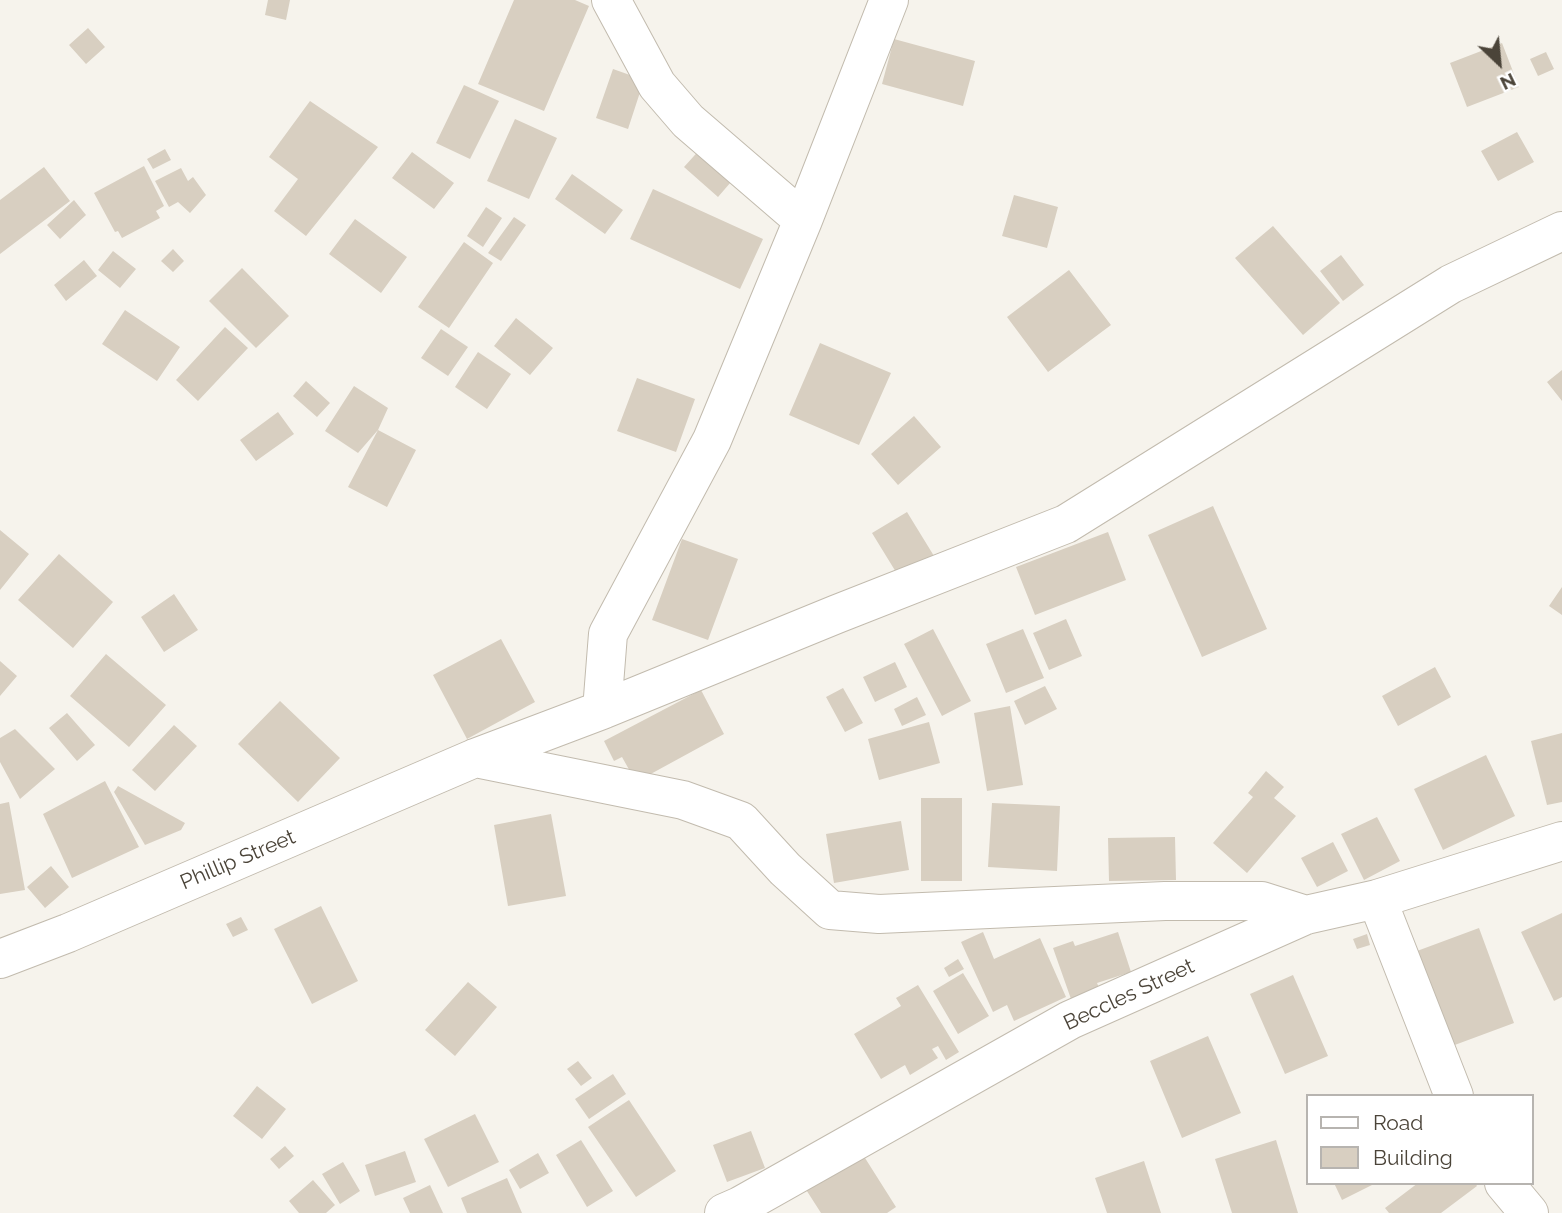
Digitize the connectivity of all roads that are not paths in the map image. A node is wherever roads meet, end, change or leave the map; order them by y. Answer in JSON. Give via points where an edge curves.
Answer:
{"nodes":[{"id":1,"x":611,"y":0,"type":"edge"},
{"id":2,"x":889,"y":0,"type":"edge"},
{"id":3,"x":803,"y":220,"type":"junction"},
{"id":4,"x":1562,"y":231,"type":"edge"},
{"id":5,"x":602,"y":710,"type":"junction"},
{"id":6,"x":475,"y":758,"type":"junction"},
{"id":7,"x":1562,"y":841,"type":"edge"},
{"id":8,"x":1377,"y":899,"type":"junction"},
{"id":9,"x":1306,"y":915,"type":"junction"},
{"id":10,"x":0,"y":959,"type":"edge"},
{"id":11,"x":1453,"y":1094,"type":"edge"},
{"id":12,"x":1506,"y":1185,"type":"edge"},
{"id":13,"x":724,"y":1213,"type":"edge"},
{"id":14,"x":1529,"y":1213,"type":"edge"}],
"edges":[{"from":1,"to":3,"type":"street","via":[[657,85],[688,121]]},
{"from":2,"to":3,"type":"street"},
{"from":3,"to":5,"type":"street","via":[[712,440],[608,634]]},
{"from":4,"to":5,"type":"street","name":"Phillip Street","via":[[1451,284],[1066,524]]},
{"from":5,"to":6,"type":"street","name":"Phillip Street"},
{"from":6,"to":9,"type":"street","via":[[682,800],[741,821],[830,910],[879,914],[1262,901]]},
{"from":6,"to":10,"type":"street","name":"Phillip Street"},
{"from":7,"to":8,"type":"street","name":"Beccles Street"},
{"from":8,"to":9,"type":"street","name":"Beccles Street"},
{"from":8,"to":11,"type":"street"},
{"from":9,"to":13,"type":"street","name":"Beccles Street","via":[[1070,1020]]},
{"from":12,"to":14,"type":"street"}]}
